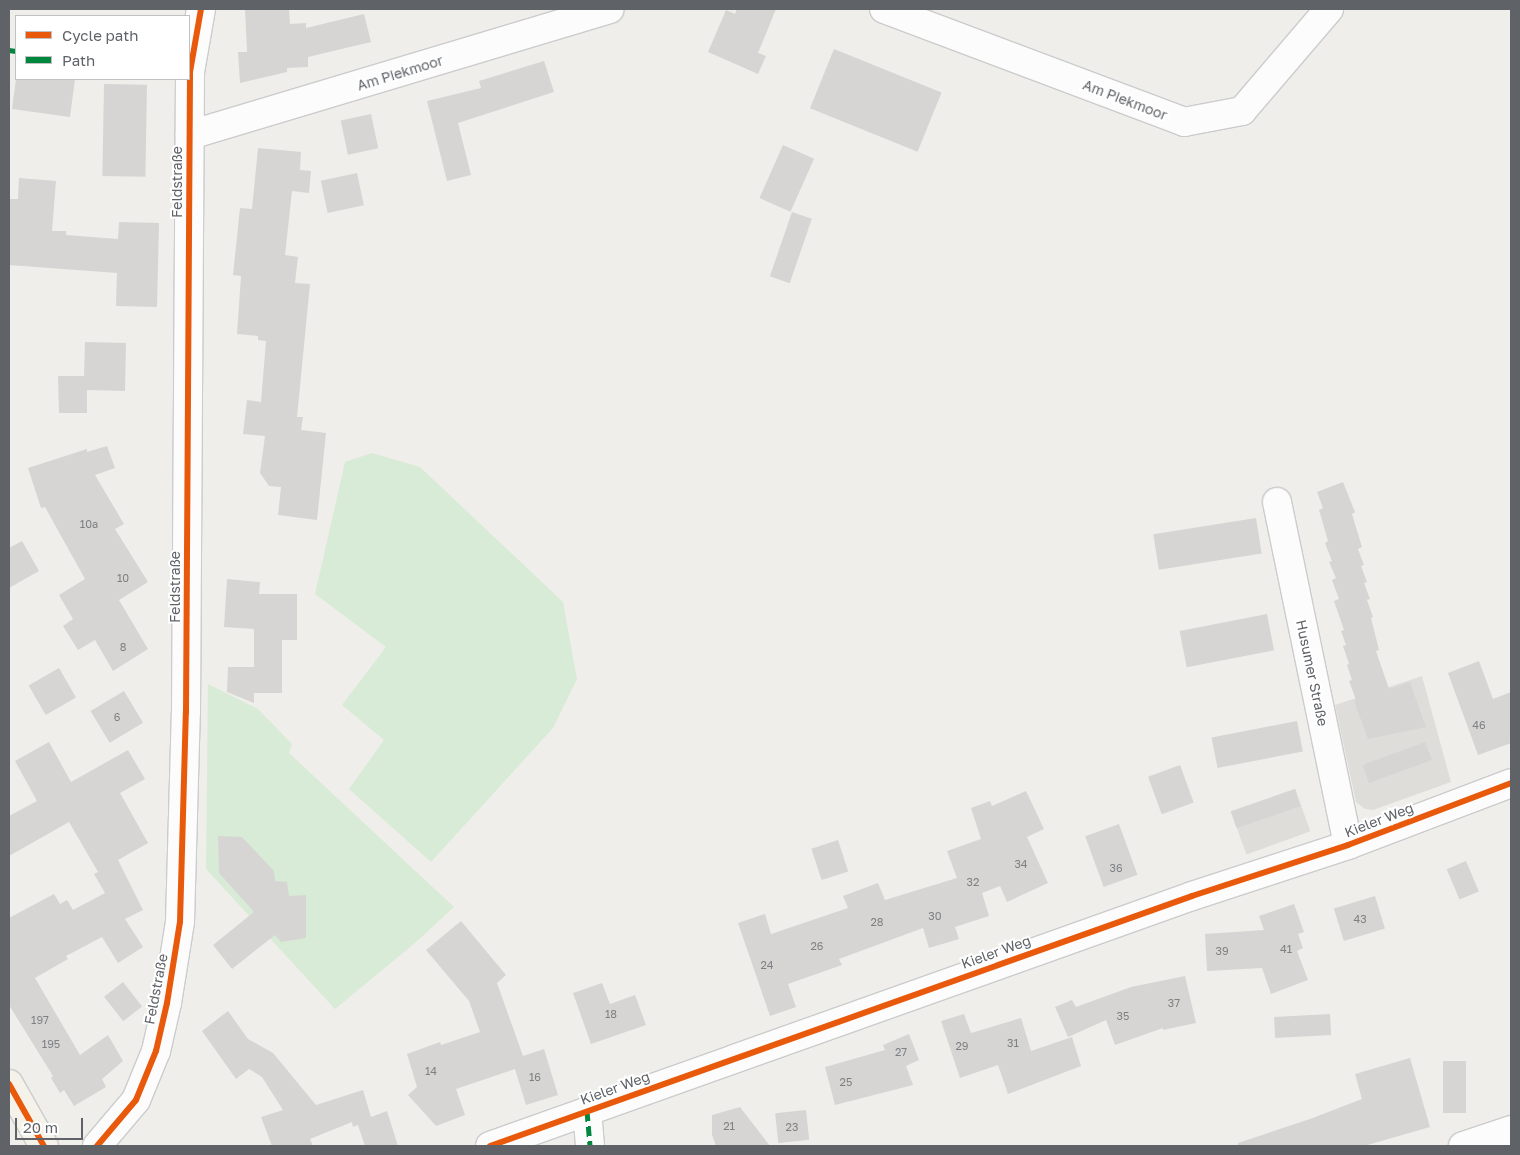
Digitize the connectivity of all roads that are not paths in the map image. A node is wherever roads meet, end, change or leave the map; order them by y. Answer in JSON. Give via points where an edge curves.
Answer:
{"nodes":[{"id":1,"x":202,"y":9,"type":"edge"},
{"id":2,"x":609,"y":9,"type":"edge"},
{"id":3,"x":884,"y":9,"type":"edge"},
{"id":4,"x":1329,"y":9,"type":"edge"},
{"id":5,"x":190,"y":135,"type":"junction"},
{"id":6,"x":1277,"y":502,"type":"dead end"},
{"id":7,"x":1511,"y":783,"type":"edge"},
{"id":8,"x":1348,"y":845,"type":"junction"},
{"id":9,"x":9,"y":1084,"type":"edge"},
{"id":10,"x":587,"y":1111,"type":"junction"},
{"id":11,"x":1511,"y":1130,"type":"edge"},
{"id":12,"x":44,"y":1146,"type":"edge"},
{"id":13,"x":97,"y":1146,"type":"edge"},
{"id":14,"x":490,"y":1146,"type":"edge"},
{"id":15,"x":590,"y":1146,"type":"edge"},
{"id":16,"x":1463,"y":1146,"type":"edge"}],
"edges":[{"from":1,"to":5,"type":"street","name":"Feldstraße","via":[[190,72]]},
{"from":2,"to":5,"type":"street","name":"Am Piekmoor"},
{"from":3,"to":4,"type":"street","name":"Am Piekmoor","via":[[1184,122],[1242,111]]},
{"from":5,"to":13,"type":"street","name":"Feldstraße","via":[[186,702],[180,922],[156,1051],[136,1100]]},
{"from":6,"to":8,"type":"street","name":"Husumer Straße"},
{"from":7,"to":8,"type":"street","name":"Kieler Weg"},
{"from":8,"to":10,"type":"street","name":"Kieler Weg","via":[[1192,896]]},
{"from":9,"to":12,"type":"main road"},
{"from":10,"to":14,"type":"street","name":"Kieler Weg"},
{"from":10,"to":15,"type":"street"},
{"from":11,"to":16,"type":"street"}]}
